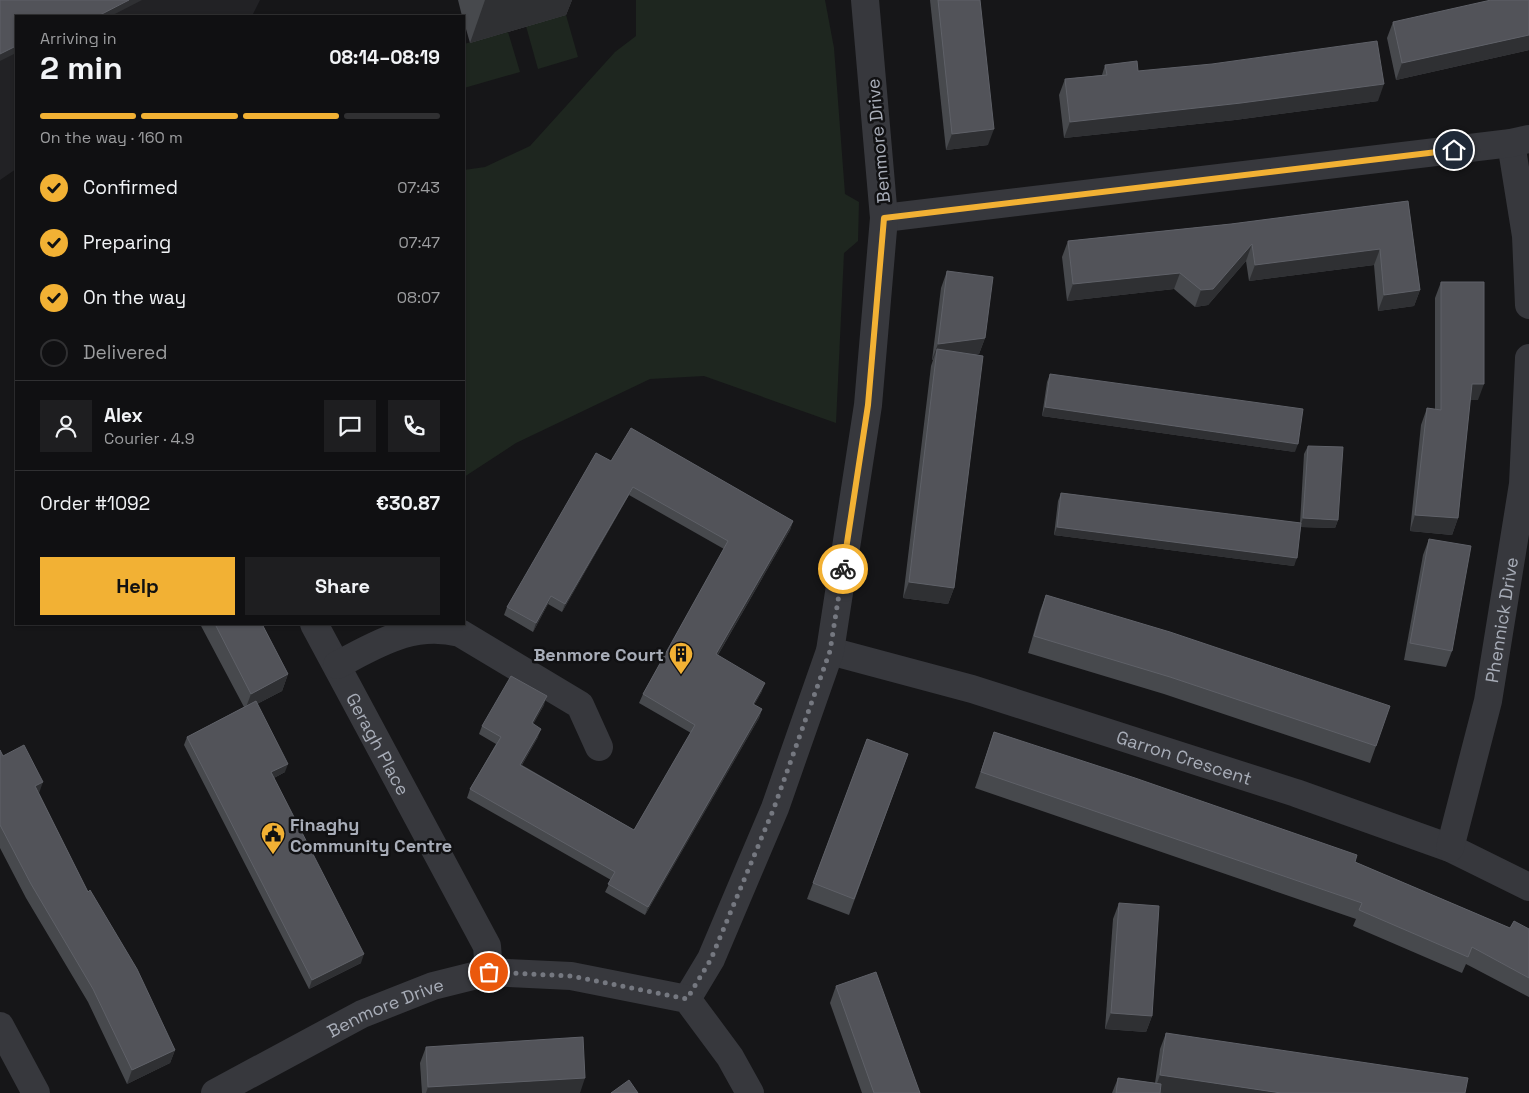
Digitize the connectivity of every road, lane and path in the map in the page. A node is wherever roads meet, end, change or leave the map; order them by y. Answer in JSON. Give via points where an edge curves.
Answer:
{"nodes":[{"id":1,"x":865,"y":0,"type":"edge"},
{"id":2,"x":1520,"y":141,"type":"edge"},
{"id":3,"x":884,"y":218,"type":"junction"},
{"id":4,"x":1529,"y":305,"type":"edge"},
{"id":5,"x":1529,"y":358,"type":"edge"},
{"id":6,"x":1526,"y":485,"type":"edge"},
{"id":7,"x":315,"y":625,"type":"edge"},
{"id":8,"x":830,"y":651,"type":"junction"},
{"id":9,"x":337,"y":665,"type":"junction"},
{"id":10,"x":600,"y":747,"type":"dead end"},
{"id":11,"x":1450,"y":848,"type":"junction"},
{"id":12,"x":1529,"y":887,"type":"edge"},
{"id":13,"x":489,"y":972,"type":"junction"},
{"id":14,"x":687,"y":999,"type":"junction"},
{"id":15,"x":0,"y":1026,"type":"edge"},
{"id":16,"x":36,"y":1093,"type":"edge"},
{"id":17,"x":216,"y":1093,"type":"edge"},
{"id":18,"x":750,"y":1093,"type":"edge"}],
"edges":[{"from":1,"to":3,"type":"street","name":"Benmore Drive"},
{"from":2,"to":3,"type":"street"},
{"from":2,"to":4,"type":"street"},
{"from":3,"to":8,"type":"street","name":"Benmore Drive","via":[[868,405]]},
{"from":5,"to":6,"type":"street","name":"Phennick Drive"},
{"from":6,"to":11,"type":"street","name":"Phennick Drive","via":[[1488,701]]},
{"from":7,"to":9,"type":"street","name":"Geragh Place"},
{"from":8,"to":11,"type":"street","name":"Garron Crescent","via":[[981,692],[1296,793]]},
{"from":8,"to":14,"type":"street","name":"Benmore Drive","via":[[774,808],[711,959]]},
{"from":9,"to":10,"type":"street","via":[[386,640],[420,629],[440,628],[460,633],[580,705]]},
{"from":9,"to":13,"type":"street","name":"Geragh Place","via":[[487,946]]},
{"from":11,"to":12,"type":"street","name":"Garron Crescent"},
{"from":13,"to":14,"type":"street","name":"Benmore Drive","via":[[571,976]]},
{"from":13,"to":17,"type":"street","name":"Benmore Drive","via":[[433,986],[362,1014]]},
{"from":14,"to":18,"type":"street","via":[[730,1057]]},
{"from":15,"to":16,"type":"street"}]}
